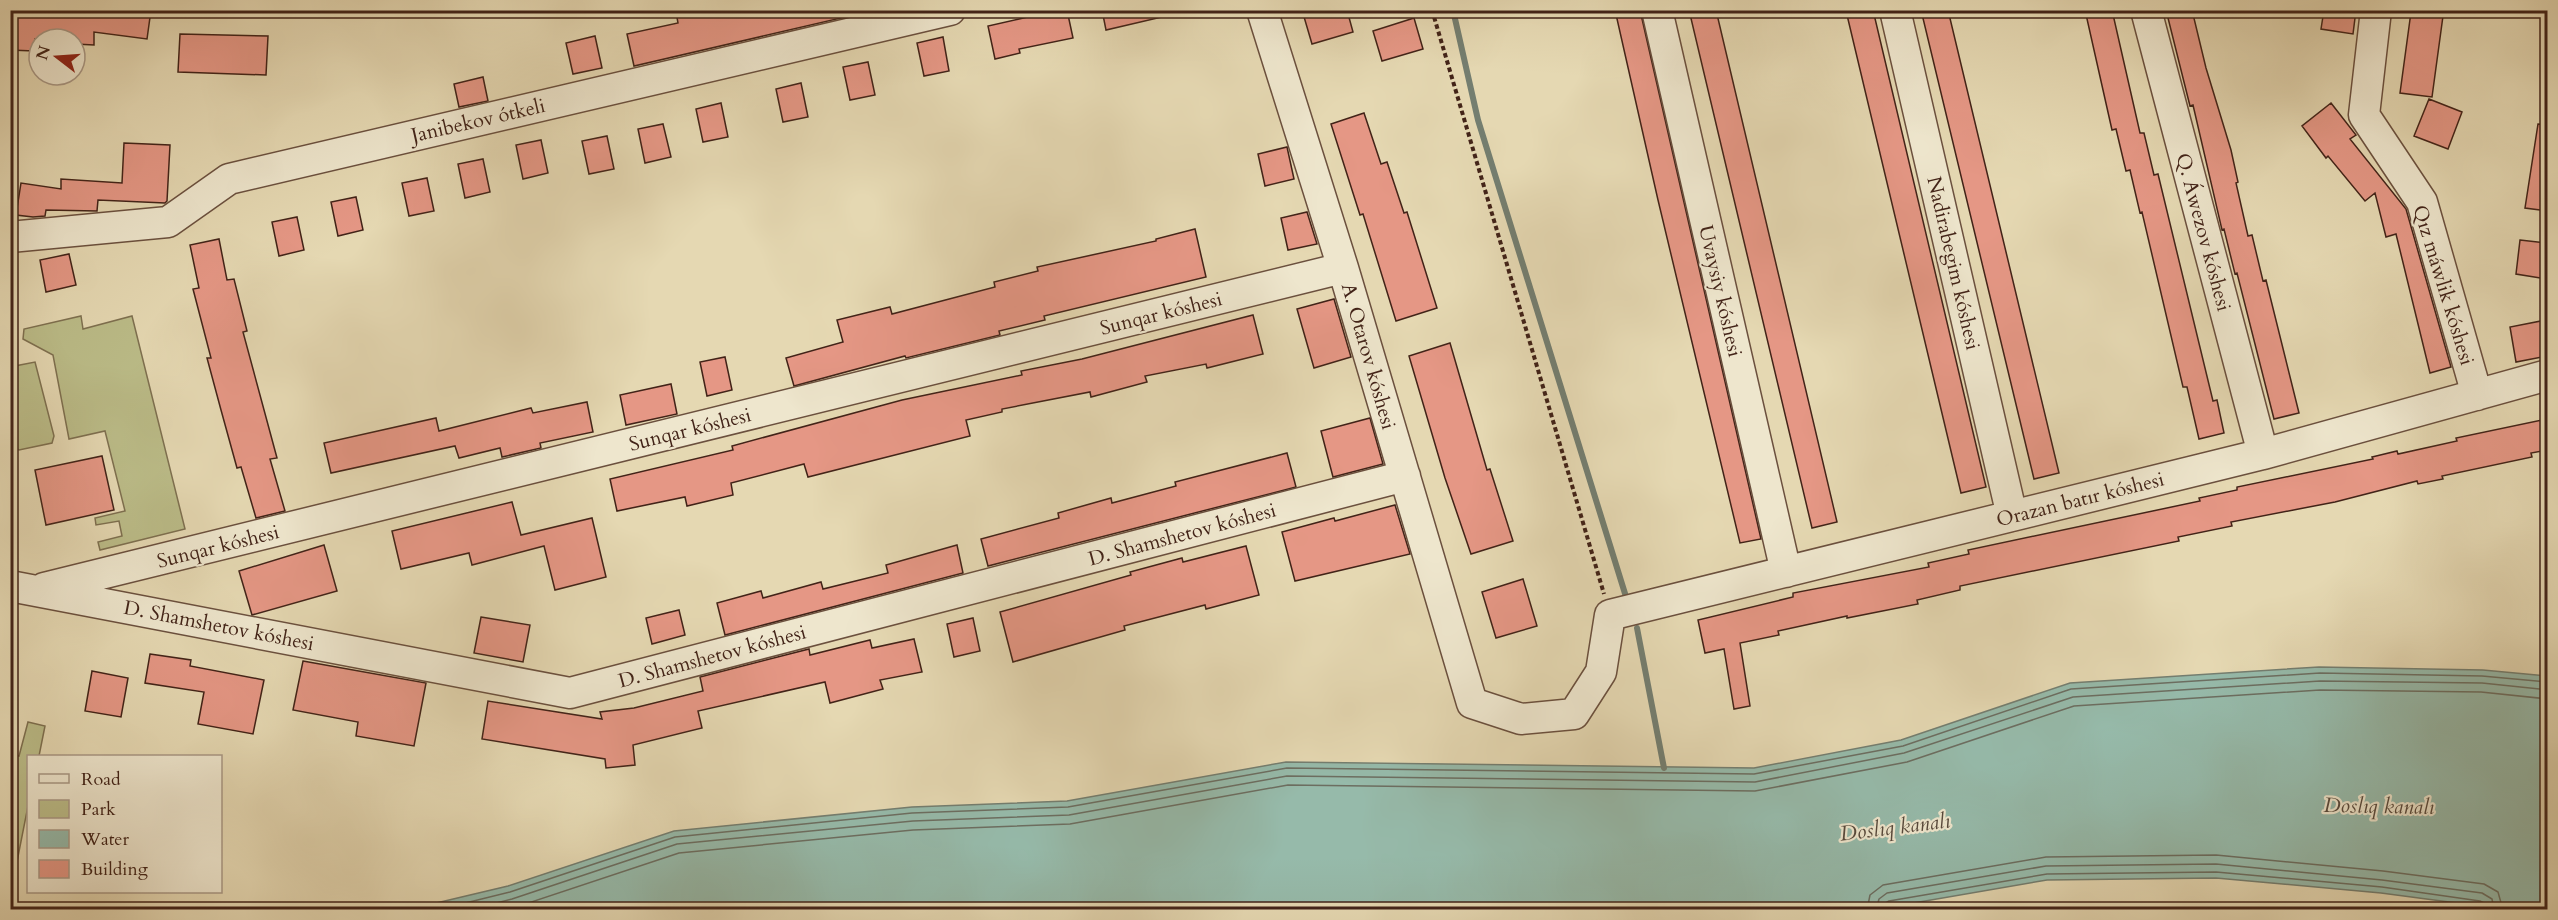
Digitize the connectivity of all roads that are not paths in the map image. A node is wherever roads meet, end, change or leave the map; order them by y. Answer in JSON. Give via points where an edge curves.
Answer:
{"nodes":[{"id":1,"x":950,"y":10,"type":"edge"},
{"id":2,"x":1262,"y":10,"type":"edge"},
{"id":3,"x":1657,"y":10,"type":"edge"},
{"id":4,"x":1895,"y":10,"type":"edge"},
{"id":5,"x":2146,"y":10,"type":"edge"},
{"id":6,"x":2376,"y":10,"type":"edge"},
{"id":7,"x":12,"y":243,"type":"edge"},
{"id":8,"x":1343,"y":268,"type":"junction"},
{"id":9,"x":2547,"y":375,"type":"edge"},
{"id":10,"x":2477,"y":395,"type":"junction"},
{"id":11,"x":2263,"y":454,"type":"junction"},
{"id":12,"x":1405,"y":476,"type":"junction"},
{"id":13,"x":2012,"y":516,"type":"junction"},
{"id":14,"x":1786,"y":572,"type":"junction"},
{"id":15,"x":23,"y":588,"type":"edge"},
{"id":16,"x":1610,"y":615,"type":"joint"}],
"edges":[{"from":1,"to":7,"type":"street","name":"Janibekov ótkeli","via":[[229,178],[168,222]]},
{"from":2,"to":8,"type":"street","name":"A. Otarov kóshesi"},
{"from":3,"to":14,"type":"street","name":"Uvaysiy kóshesi"},
{"from":4,"to":13,"type":"street","name":"Nadirabegim kóshesi"},
{"from":5,"to":11,"type":"street","name":"Q. Áwezov kóshesi"},
{"from":6,"to":10,"type":"street","name":"Qız máwlik kóshesi","via":[[2364,115],[2422,202]]},
{"from":8,"to":12,"type":"street","name":"A. Otarov kóshesi"},
{"from":8,"to":15,"type":"street","name":"Sunqar kóshesi"},
{"from":9,"to":10,"type":"street","name":"Orazan batır kóshesi"},
{"from":10,"to":11,"type":"street","name":"Orazan batır kóshesi"},
{"from":11,"to":13,"type":"street","name":"Orazan batır kóshesi"},
{"from":12,"to":15,"type":"street","name":"D. Shamshetov kóshesi","via":[[570,693]]},
{"from":12,"to":16,"type":"street","name":"A. Otarov kóshesi","via":[[1472,703],[1521,719],[1574,714],[1601,672]]},
{"from":13,"to":14,"type":"street","name":"Orazan batır kóshesi"},
{"from":14,"to":16,"type":"street","name":"Orazan batır kóshesi"}]}
